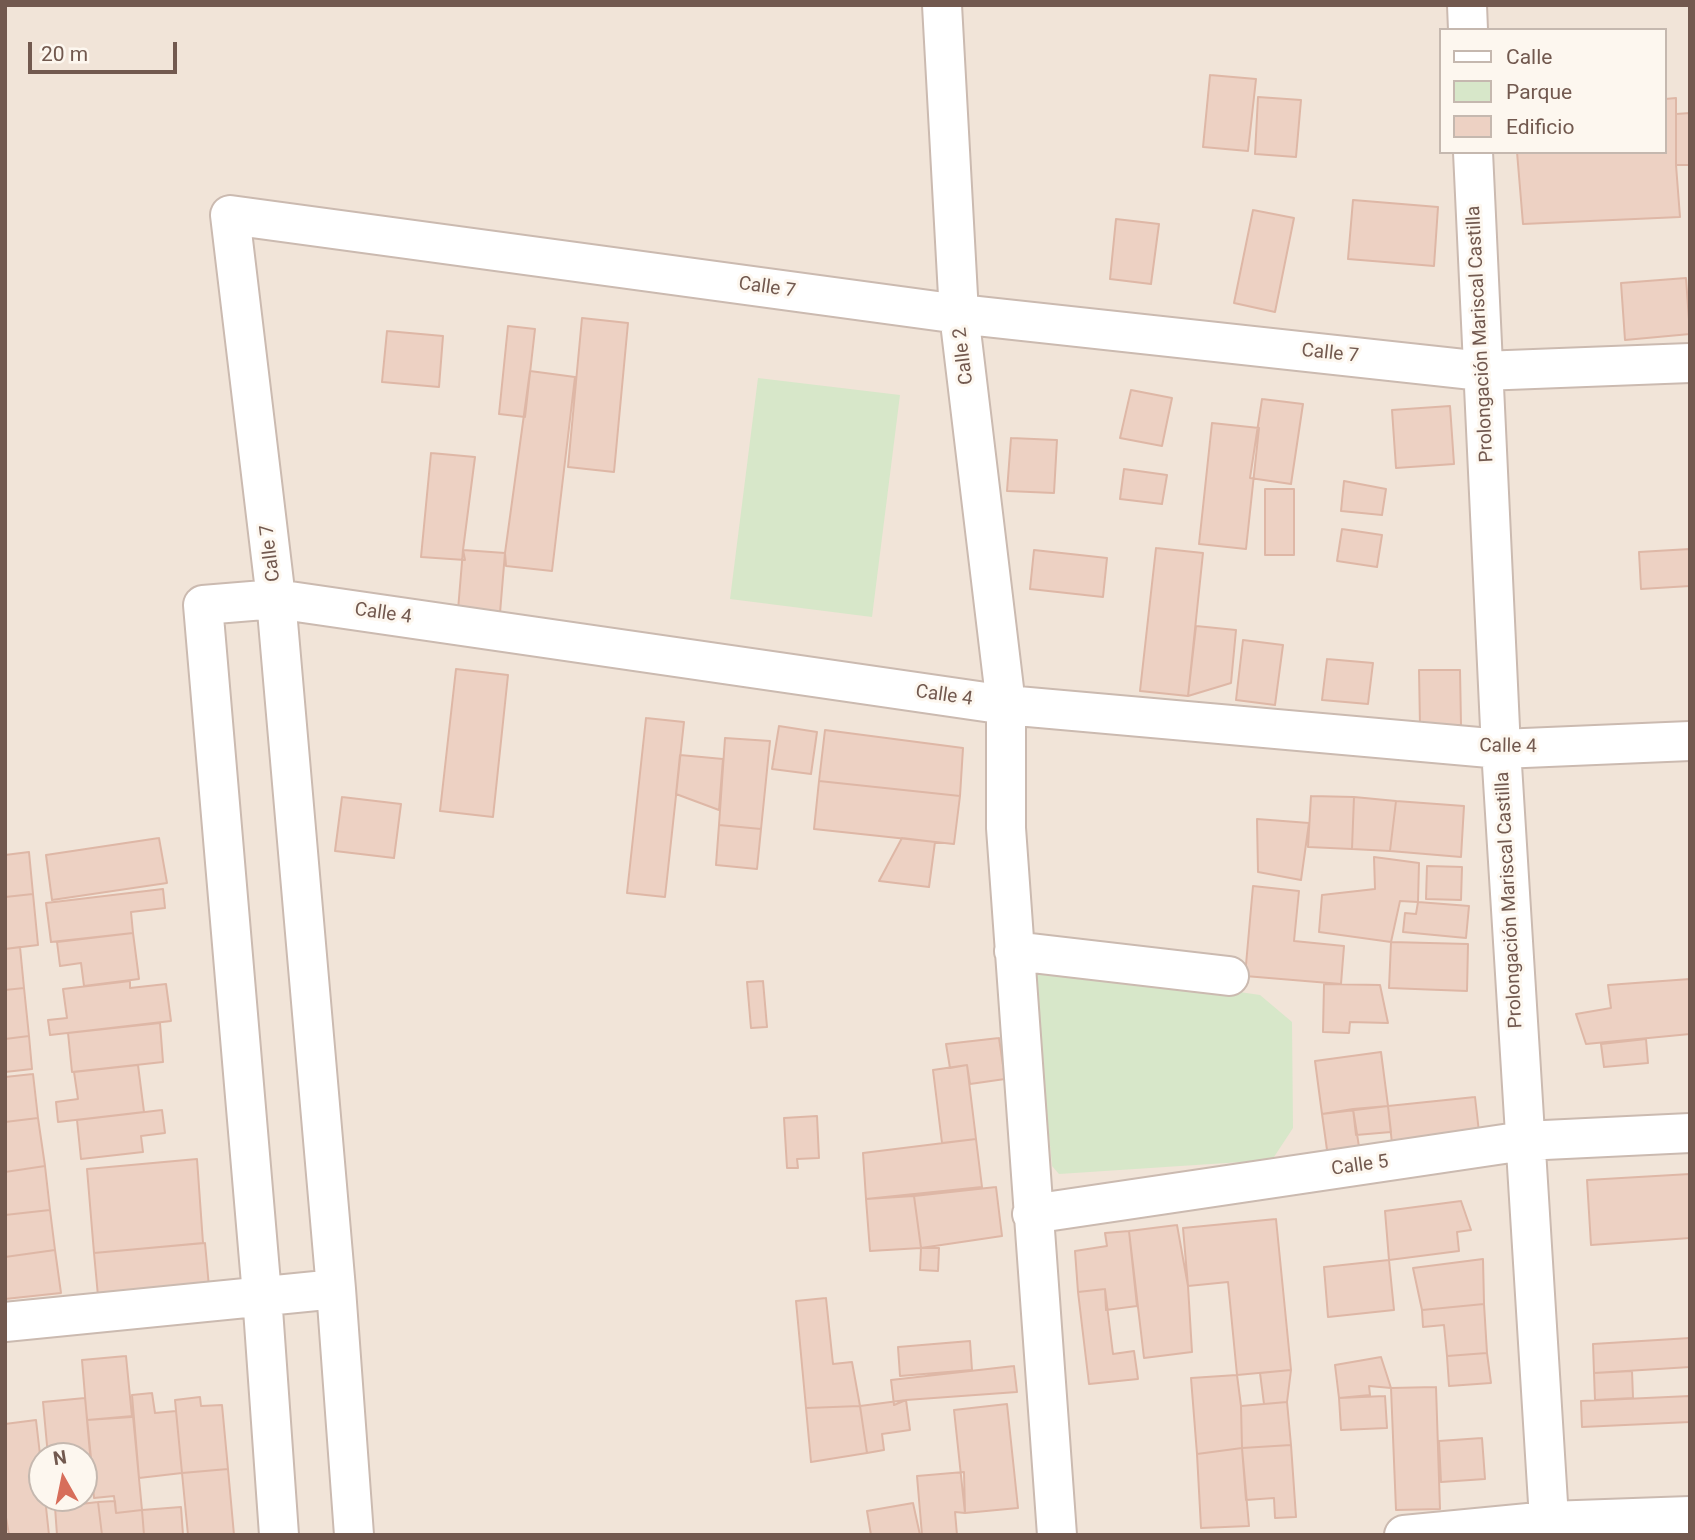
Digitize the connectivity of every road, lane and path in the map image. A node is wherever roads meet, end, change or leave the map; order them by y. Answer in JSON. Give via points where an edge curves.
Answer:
{"nodes":[{"id":1,"x":942,"y":5,"type":"edge"},
{"id":2,"x":1466,"y":5,"type":"edge"},
{"id":3,"x":1468,"y":28,"type":"edge"},
{"id":4,"x":1473,"y":154,"type":"edge"},
{"id":5,"x":959,"y":314,"type":"junction"},
{"id":6,"x":1690,"y":363,"type":"edge"},
{"id":7,"x":1482,"y":371,"type":"junction"},
{"id":8,"x":276,"y":599,"type":"junction"},
{"id":9,"x":1006,"y":705,"type":"junction"},
{"id":10,"x":1690,"y":741,"type":"edge"},
{"id":11,"x":1500,"y":749,"type":"junction"},
{"id":12,"x":1014,"y":951,"type":"junction"},
{"id":13,"x":1229,"y":976,"type":"dead end"},
{"id":14,"x":1690,"y":1133,"type":"edge"},
{"id":15,"x":1524,"y":1141,"type":"junction"},
{"id":16,"x":1032,"y":1214,"type":"junction"},
{"id":17,"x":336,"y":1289,"type":"junction"},
{"id":18,"x":262,"y":1295,"type":"junction"},
{"id":19,"x":5,"y":1322,"type":"edge"},
{"id":20,"x":1690,"y":1516,"type":"edge"},
{"id":21,"x":1549,"y":1528,"type":"edge"},
{"id":22,"x":279,"y":1535,"type":"edge"},
{"id":23,"x":354,"y":1535,"type":"edge"},
{"id":24,"x":1057,"y":1535,"type":"edge"},
{"id":25,"x":1404,"y":1535,"type":"edge"}],
"edges":[{"from":1,"to":5,"type":"street","name":"Calle 2"},
{"from":2,"to":3,"type":"street"},
{"from":4,"to":7,"type":"street","name":"Prolongación Mariscal Castilla"},
{"from":5,"to":7,"type":"street","name":"Calle 7"},
{"from":5,"to":8,"type":"street","name":"Calle 7","via":[[230,215]]},
{"from":5,"to":9,"type":"street","name":"Calle 2"},
{"from":6,"to":7,"type":"street","name":"Calle 7"},
{"from":7,"to":11,"type":"street","name":"Prolongación Mariscal Castilla"},
{"from":8,"to":9,"type":"street","name":"Calle 4"},
{"from":8,"to":17,"type":"street"},
{"from":8,"to":18,"type":"street","name":"Calle 4","via":[[203,605]]},
{"from":9,"to":11,"type":"street","name":"Calle 4"},
{"from":9,"to":12,"type":"street","name":"Calle 2","via":[[1006,828]]},
{"from":10,"to":11,"type":"street","name":"Calle 4"},
{"from":11,"to":15,"type":"street","name":"Prolongación Mariscal Castilla"},
{"from":12,"to":13,"type":"street"},
{"from":12,"to":16,"type":"street","name":"Calle 2"},
{"from":14,"to":15,"type":"street","name":"Calle 5"},
{"from":15,"to":16,"type":"street","name":"Calle 5"},
{"from":15,"to":21,"type":"street","name":"Prolongación Mariscal Castilla"},
{"from":16,"to":24,"type":"street","name":"Calle 2"},
{"from":17,"to":18,"type":"street"},
{"from":17,"to":23,"type":"street"},
{"from":18,"to":19,"type":"street"},
{"from":18,"to":22,"type":"street"},
{"from":20,"to":21,"type":"street"},
{"from":21,"to":25,"type":"street"}]}
